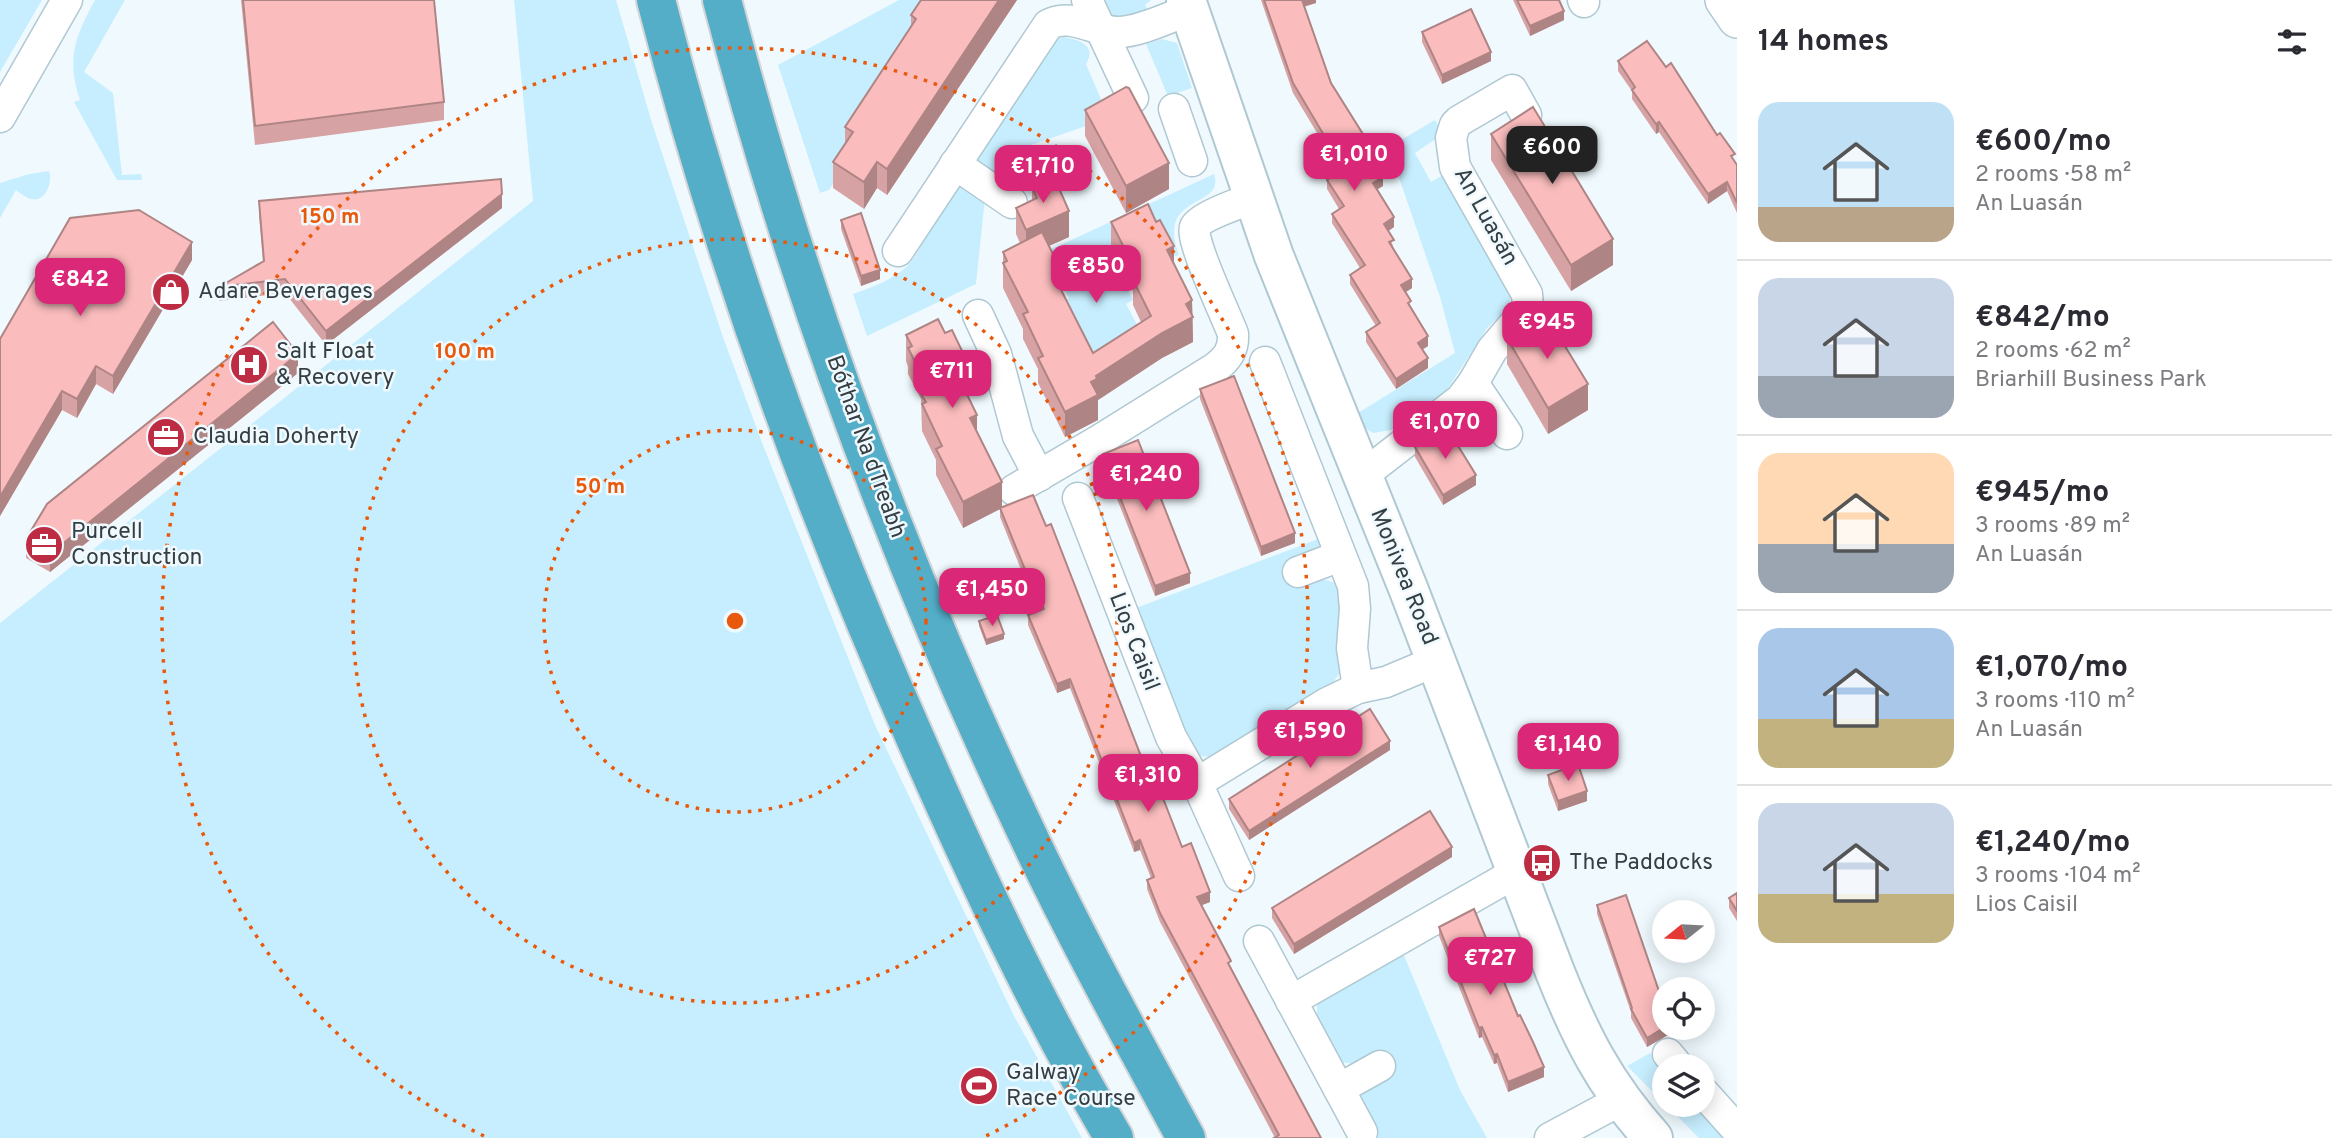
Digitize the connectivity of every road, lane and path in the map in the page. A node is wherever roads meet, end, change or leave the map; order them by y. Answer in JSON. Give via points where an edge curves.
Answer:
{"nodes":[{"id":1,"x":67,"y":0,"type":"edge"},
{"id":2,"x":656,"y":0,"type":"edge"},
{"id":3,"x":722,"y":0,"type":"edge"},
{"id":4,"x":1087,"y":0,"type":"edge"},
{"id":5,"x":1724,"y":0,"type":"edge"},
{"id":6,"x":1188,"y":5,"type":"edge"},
{"id":7,"x":1737,"y":19,"type":"edge"},
{"id":8,"x":1101,"y":30,"type":"junction"},
{"id":9,"x":1133,"y":98,"type":"edge"},
{"id":10,"x":1527,"y":115,"type":"edge"},
{"id":11,"x":0,"y":117,"type":"edge"},
{"id":12,"x":1226,"y":117,"type":"junction"},
{"id":13,"x":1183,"y":134,"type":"dead end"},
{"id":14,"x":955,"y":164,"type":"junction"},
{"id":15,"x":1253,"y":198,"type":"junction"},
{"id":16,"x":1012,"y":203,"type":"dead end"},
{"id":17,"x":898,"y":251,"type":"dead end"},
{"id":18,"x":978,"y":315,"type":"dead end"},
{"id":19,"x":1265,"y":362,"type":"dead end"},
{"id":20,"x":1473,"y":383,"type":"junction"},
{"id":21,"x":1507,"y":434,"type":"dead end"},
{"id":22,"x":1362,"y":476,"type":"junction"},
{"id":23,"x":1078,"y":498,"type":"dead end"},
{"id":24,"x":1340,"y":556,"type":"junction"},
{"id":25,"x":1298,"y":572,"type":"dead end"},
{"id":26,"x":1436,"y":661,"type":"junction"},
{"id":27,"x":1359,"y":688,"type":"junction"},
{"id":28,"x":1197,"y":783,"type":"junction"},
{"id":29,"x":1517,"y":872,"type":"junction"},
{"id":30,"x":1239,"y":876,"type":"dead end"},
{"id":31,"x":1259,"y":941,"type":"dead end"},
{"id":32,"x":1291,"y":1001,"type":"junction"},
{"id":33,"x":1380,"y":1066,"type":"dead end"},
{"id":34,"x":1339,"y":1089,"type":"junction"},
{"id":35,"x":1621,"y":1100,"type":"junction"},
{"id":36,"x":1715,"y":1105,"type":"edge"},
{"id":37,"x":1737,"y":1130,"type":"edge"},
{"id":38,"x":1362,"y":1132,"type":"dead end"},
{"id":39,"x":1114,"y":1138,"type":"edge"},
{"id":40,"x":1186,"y":1138,"type":"edge"},
{"id":41,"x":1550,"y":1138,"type":"edge"},
{"id":42,"x":1653,"y":1138,"type":"edge"}],
"edges":[{"from":1,"to":11,"type":"street"},
{"from":2,"to":39,"type":"highway","via":[[763,355],[861,613],[969,857]]},
{"from":3,"to":40,"type":"highway","name":"Bóthar Na dTreabh","via":[[818,320],[914,579],[1024,828]]},
{"from":4,"to":8,"type":"street"},
{"from":5,"to":7,"type":"street"},
{"from":6,"to":8,"type":"street","via":[[1125,32]]},
{"from":6,"to":12,"type":"main road","name":"Monivea Road"},
{"from":8,"to":9,"type":"street"},
{"from":8,"to":14,"type":"street","via":[[1062,20],[1048,25]]},
{"from":10,"to":20,"type":"street","name":"An Luasán","via":[[1512,90],[1459,121],[1451,138],[1455,167],[1529,298],[1528,309],[1492,349]]},
{"from":12,"to":13,"type":"street"},
{"from":12,"to":15,"type":"main road","name":"Monivea Road"},
{"from":14,"to":16,"type":"street"},
{"from":14,"to":17,"type":"street"},
{"from":15,"to":18,"type":"street","via":[[1206,218],[1193,231],[1233,334],[1228,356],[1027,483],[996,354]]},
{"from":15,"to":22,"type":"main road","name":"Monivea Road"},
{"from":19,"to":24,"type":"street"},
{"from":20,"to":21,"type":"street"},
{"from":20,"to":22,"type":"street","name":"An Luasán","via":[[1453,406]]},
{"from":22,"to":26,"type":"main road","name":"Monivea Road"},
{"from":23,"to":28,"type":"street","name":"Lios Caisil","via":[[1171,737]]},
{"from":24,"to":25,"type":"street"},
{"from":24,"to":27,"type":"street","via":[[1355,597],[1352,648]]},
{"from":26,"to":27,"type":"street"},
{"from":26,"to":29,"type":"main road","name":"Monivea Road"},
{"from":27,"to":28,"type":"street","via":[[1327,702]]},
{"from":28,"to":30,"type":"street","name":"Lios Caisil"},
{"from":29,"to":32,"type":"street"},
{"from":29,"to":35,"type":"main road","name":"Monivea Road","via":[[1576,1024]]},
{"from":31,"to":32,"type":"street"},
{"from":32,"to":34,"type":"street"},
{"from":33,"to":34,"type":"street"},
{"from":34,"to":38,"type":"street"},
{"from":35,"to":41,"type":"street"},
{"from":35,"to":42,"type":"main road","name":"Monivea Road"},
{"from":36,"to":37,"type":"street"}]}
